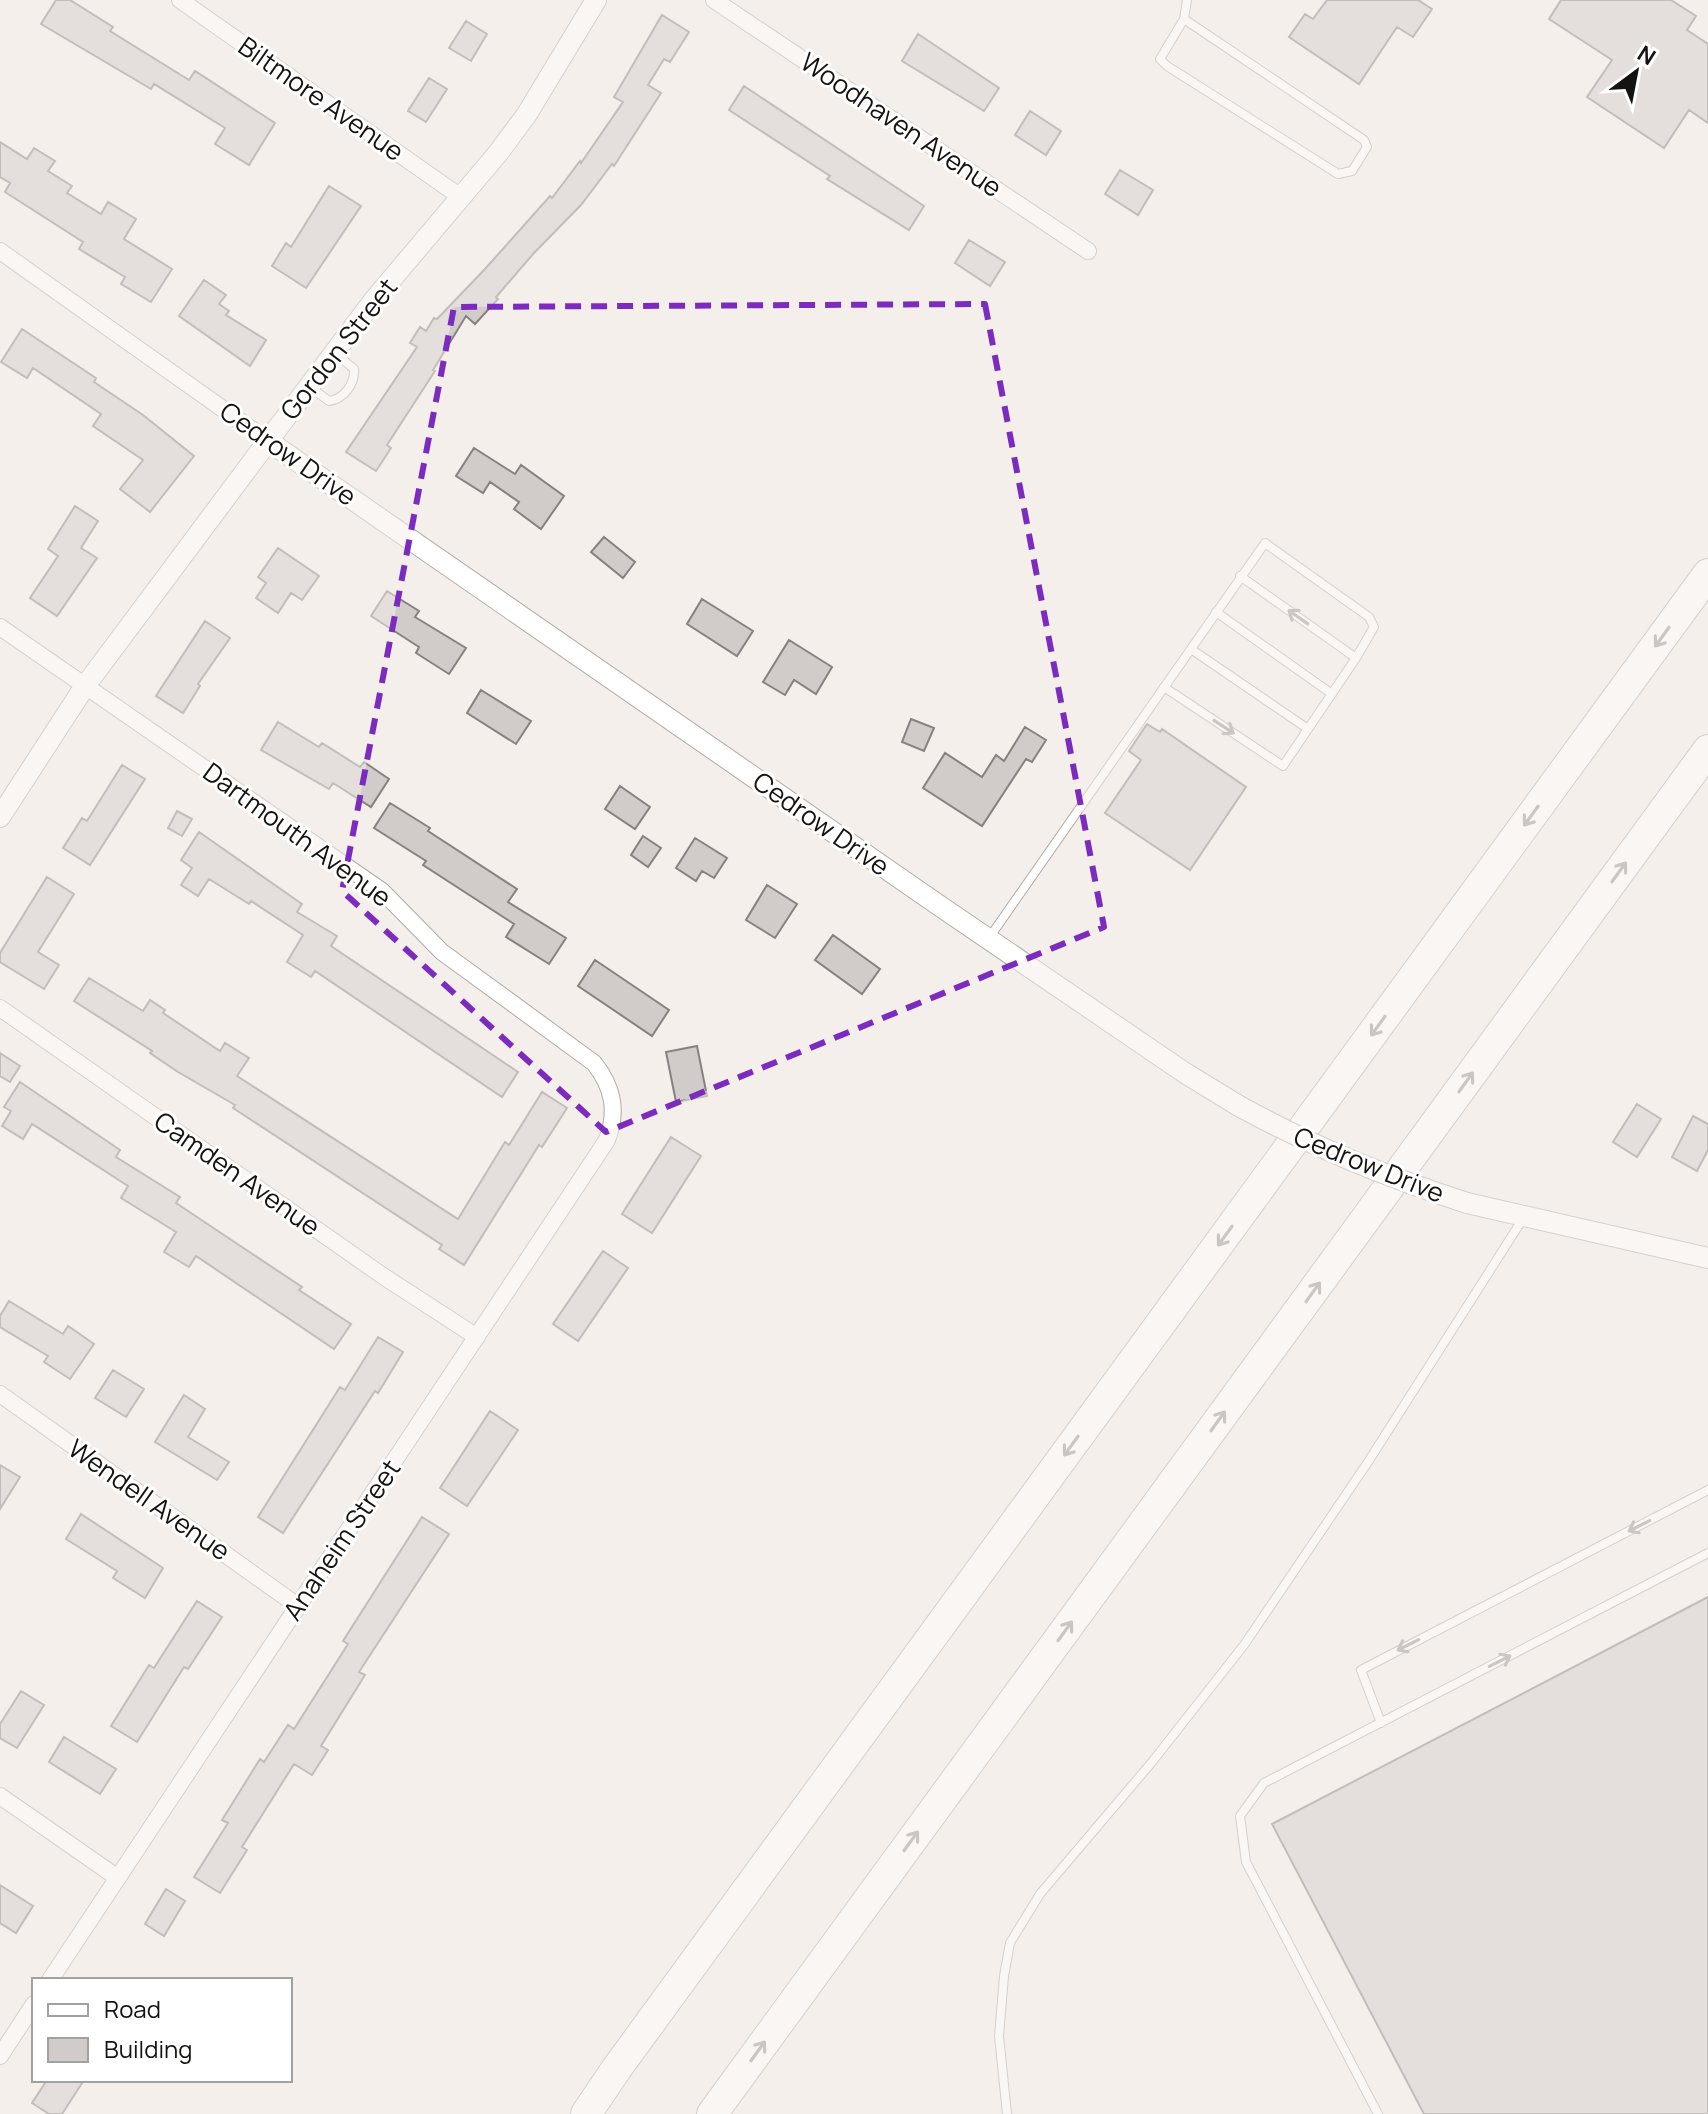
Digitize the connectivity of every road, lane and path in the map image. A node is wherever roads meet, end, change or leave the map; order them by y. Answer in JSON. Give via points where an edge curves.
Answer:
{"nodes":[{"id":1,"x":180,"y":0,"type":"edge"},
{"id":2,"x":596,"y":0,"type":"edge"},
{"id":3,"x":714,"y":0,"type":"edge"},
{"id":4,"x":1187,"y":0,"type":"edge"},
{"id":5,"x":1184,"y":19,"type":"junction"},
{"id":6,"x":462,"y":198,"type":"junction"},
{"id":7,"x":0,"y":251,"type":"edge"},
{"id":8,"x":1088,"y":251,"type":"dead end"},
{"id":9,"x":334,"y":353,"type":"junction"},
{"id":10,"x":309,"y":386,"type":"junction"},
{"id":11,"x":268,"y":441,"type":"junction"},
{"id":12,"x":1708,"y":574,"type":"edge"},
{"id":13,"x":1240,"y":576,"type":"junction"},
{"id":14,"x":1216,"y":612,"type":"junction"},
{"id":15,"x":0,"y":627,"type":"edge"},
{"id":16,"x":1191,"y":649,"type":"junction"},
{"id":17,"x":1356,"y":658,"type":"junction"},
{"id":18,"x":85,"y":686,"type":"junction"},
{"id":19,"x":1164,"y":687,"type":"junction"},
{"id":20,"x":1332,"y":694,"type":"junction"},
{"id":21,"x":1308,"y":729,"type":"junction"},
{"id":22,"x":1708,"y":750,"type":"edge"},
{"id":23,"x":0,"y":817,"type":"edge"},
{"id":24,"x":988,"y":939,"type":"junction"},
{"id":25,"x":0,"y":1008,"type":"edge"},
{"id":26,"x":611,"y":1093,"type":"joint"},
{"id":27,"x":1524,"y":1217,"type":"junction"},
{"id":28,"x":1708,"y":1258,"type":"edge"},
{"id":29,"x":477,"y":1337,"type":"junction"},
{"id":30,"x":0,"y":1394,"type":"edge"},
{"id":31,"x":1708,"y":1490,"type":"edge"},
{"id":32,"x":1708,"y":1553,"type":"edge"},
{"id":33,"x":298,"y":1606,"type":"junction"},
{"id":34,"x":1381,"y":1723,"type":"junction"},
{"id":35,"x":0,"y":1796,"type":"edge"},
{"id":36,"x":118,"y":1878,"type":"junction"},
{"id":37,"x":51,"y":1978,"type":"edge"},
{"id":38,"x":32,"y":2007,"type":"edge"},
{"id":39,"x":0,"y":2056,"type":"edge"},
{"id":40,"x":586,"y":2114,"type":"edge"},
{"id":41,"x":712,"y":2114,"type":"edge"},
{"id":42,"x":1007,"y":2114,"type":"edge"},
{"id":43,"x":1378,"y":2114,"type":"edge"}],
"edges":[{"from":1,"to":6,"type":"street","name":"Biltmore Avenue"},
{"from":2,"to":6,"type":"street","name":"Gordon Street","via":[[527,114]]},
{"from":3,"to":8,"type":"street","name":"Woodhaven Avenue"},
{"from":4,"to":5,"type":"lane"},
{"from":5,"to":5,"type":"lane","via":[[1160,59],[1167,66],[1338,174],[1352,171],[1367,147],[1364,140]]},
{"from":6,"to":9,"type":"street","name":"Gordon Street"},
{"from":7,"to":11,"type":"street","name":"Cedrow Drive"},
{"from":9,"to":10,"type":"street","name":"Gordon Street"},
{"from":9,"to":10,"type":"lane","via":[[354,369],[350,388],[329,401]]},
{"from":10,"to":11,"type":"street","name":"Gordon Street"},
{"from":11,"to":18,"type":"street","name":"Gordon Street"},
{"from":11,"to":24,"type":"street","name":"Cedrow Drive"},
{"from":12,"to":40,"type":"highway","one_way":true},
{"from":13,"to":14,"type":"lane"},
{"from":17,"to":13,"type":"lane","one_way":true},
{"from":13,"to":17,"type":"lane","via":[[1265,543],[1369,617],[1374,627]]},
{"from":14,"to":16,"type":"lane"},
{"from":14,"to":20,"type":"lane"},
{"from":15,"to":18,"type":"street","name":"Dartmouth Avenue"},
{"from":16,"to":19,"type":"lane"},
{"from":16,"to":21,"type":"lane"},
{"from":17,"to":20,"type":"lane"},
{"from":18,"to":23,"type":"street","name":"Gordon Street"},
{"from":18,"to":26,"type":"street","name":"Dartmouth Avenue","via":[[382,891],[442,952],[594,1063]]},
{"from":19,"to":21,"type":"lane","one_way":true,"via":[[1283,766]]},
{"from":19,"to":24,"type":"lane"},
{"from":20,"to":21,"type":"lane"},
{"from":41,"to":22,"type":"highway","one_way":true},
{"from":24,"to":27,"type":"street","name":"Cedrow Drive","bridge":true,"via":[[1185,1073],[1295,1137],[1467,1203]]},
{"from":25,"to":29,"type":"street","name":"Camden Avenue"},
{"from":26,"to":29,"type":"street","name":"Anaheim Street","via":[[614,1108],[607,1140]]},
{"from":27,"to":28,"type":"street","name":"Cedrow Drive"},
{"from":27,"to":42,"type":"lane","via":[[1244,1645],[1040,1894],[1010,1943],[999,2036]]},
{"from":29,"to":33,"type":"street","name":"Anaheim Street"},
{"from":30,"to":33,"type":"street","name":"Wendell Avenue"},
{"from":31,"to":34,"type":"lane","one_way":true,"via":[[1361,1670]]},
{"from":34,"to":32,"type":"lane","one_way":true},
{"from":33,"to":36,"type":"street","name":"Anaheim Street"},
{"from":34,"to":43,"type":"lane","via":[[1264,1783],[1240,1816],[1246,1862]]},
{"from":35,"to":36,"type":"street"},
{"from":36,"to":37,"type":"street","name":"Anaheim Street"},
{"from":38,"to":39,"type":"street"}]}
